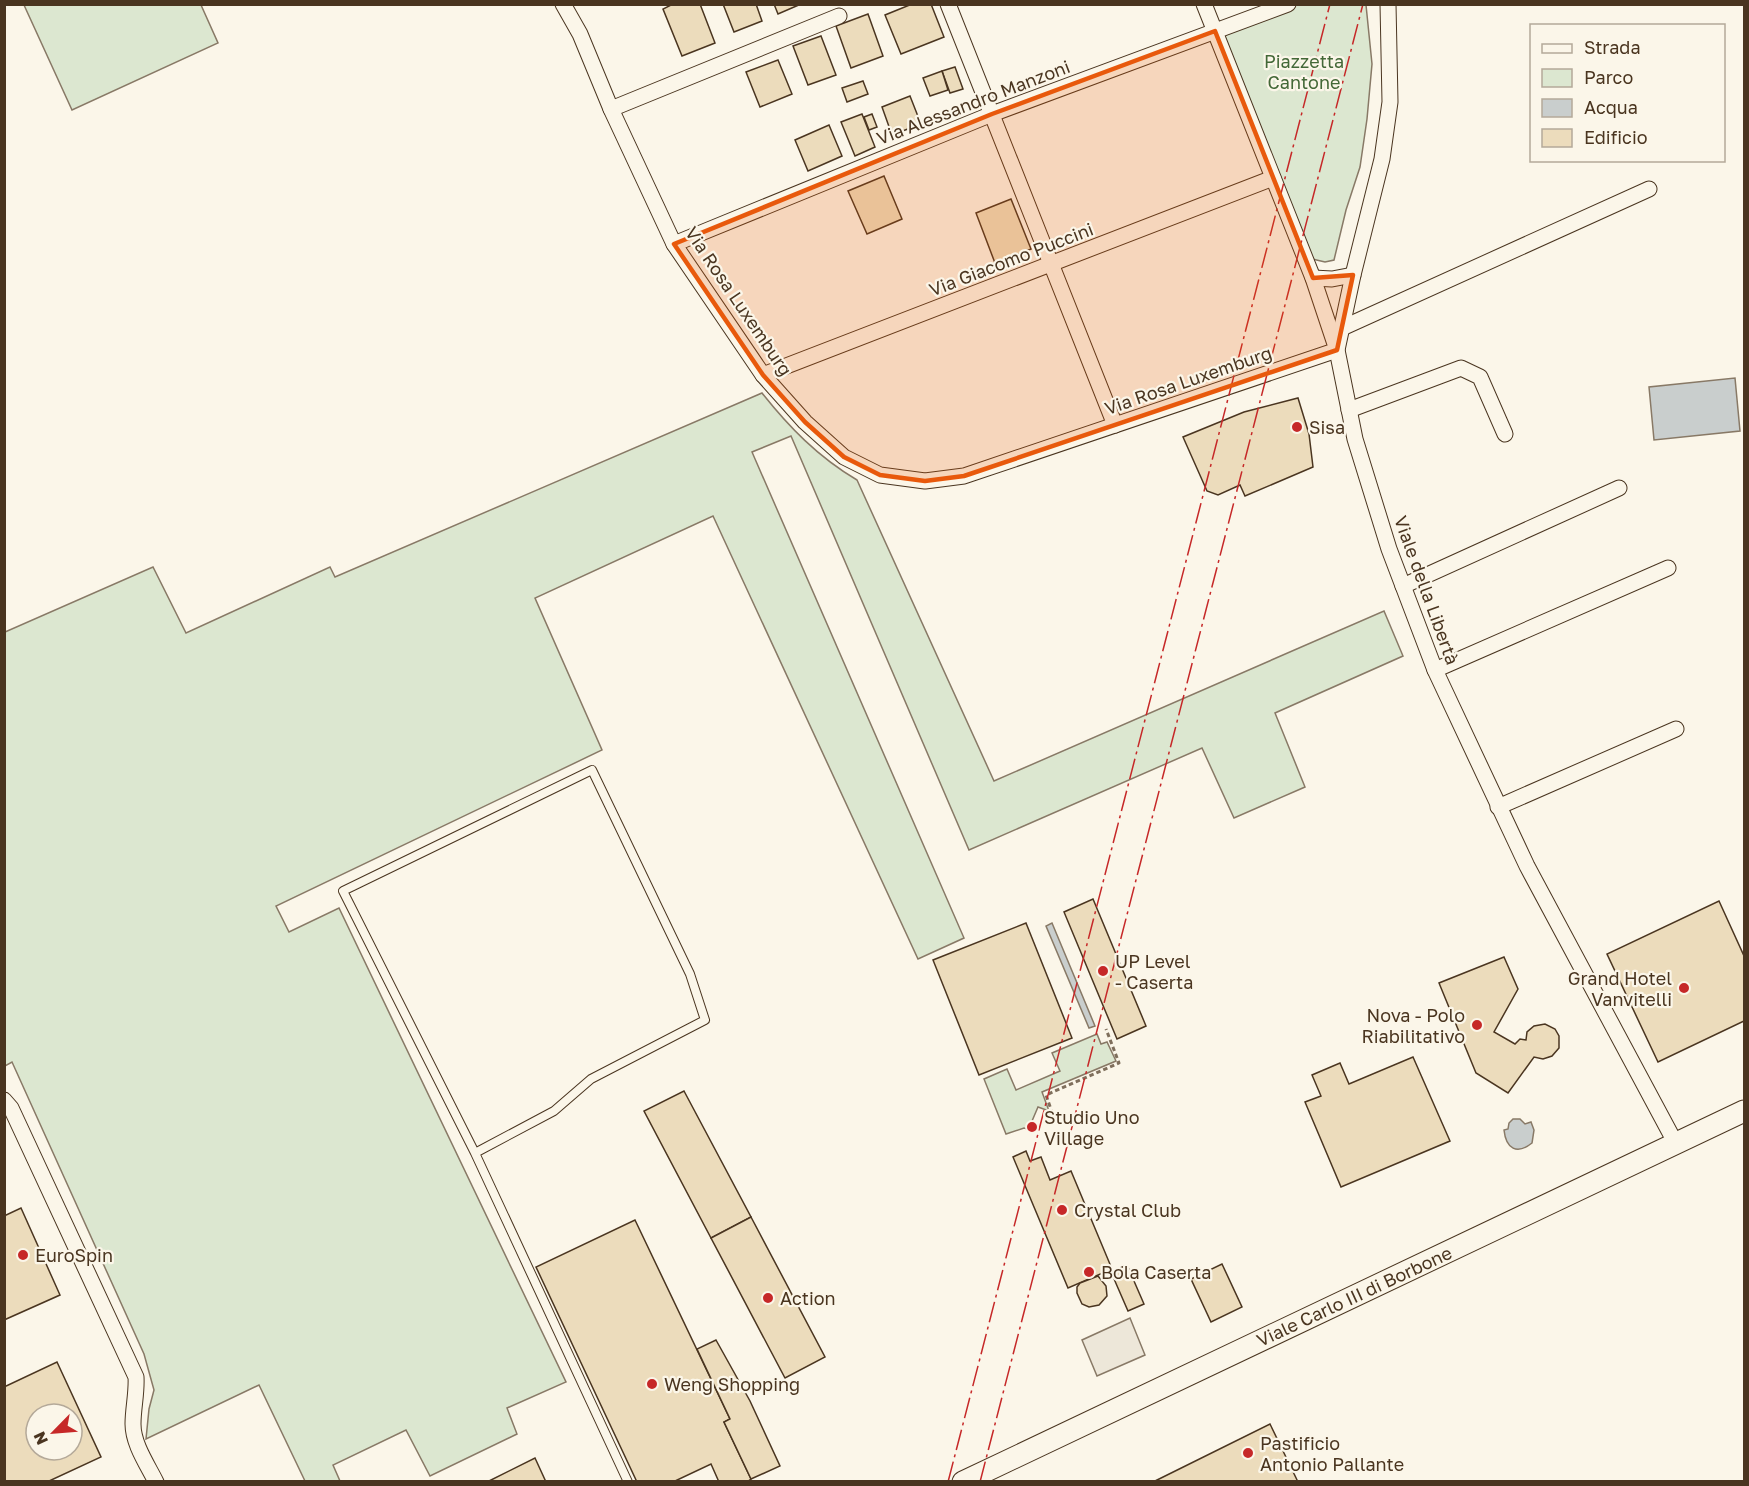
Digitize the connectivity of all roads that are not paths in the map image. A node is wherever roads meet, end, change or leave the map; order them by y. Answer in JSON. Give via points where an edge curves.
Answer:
{"nodes":[{"id":1,"x":563,"y":4,"type":"edge"},
{"id":2,"x":948,"y":4,"type":"edge"},
{"id":3,"x":1204,"y":4,"type":"edge"},
{"id":4,"x":1288,"y":4,"type":"edge"},
{"id":5,"x":1388,"y":4,"type":"edge"},
{"id":6,"x":839,"y":16,"type":"dead end"},
{"id":7,"x":1215,"y":31,"type":"junction"},
{"id":8,"x":611,"y":109,"type":"junction"},
{"id":9,"x":992,"y":114,"type":"junction"},
{"id":10,"x":1273,"y":178,"type":"junction"},
{"id":11,"x":1649,"y":189,"type":"dead end"},
{"id":12,"x":674,"y":244,"type":"junction"},
{"id":13,"x":1052,"y":265,"type":"junction"},
{"id":14,"x":1353,"y":276,"type":"junction"},
{"id":15,"x":1313,"y":278,"type":"junction"},
{"id":16,"x":1342,"y":328,"type":"junction"},
{"id":17,"x":1337,"y":350,"type":"junction"},
{"id":18,"x":763,"y":375,"type":"junction"},
{"id":19,"x":1349,"y":410,"type":"junction"},
{"id":20,"x":1115,"y":425,"type":"junction"},
{"id":21,"x":1505,"y":434,"type":"dead end"},
{"id":22,"x":1619,"y":488,"type":"dead end"},
{"id":23,"x":1668,"y":568,"type":"dead end"},
{"id":24,"x":1403,"y":586,"type":"junction"},
{"id":25,"x":1435,"y":670,"type":"junction"},
{"id":26,"x":1676,"y":729,"type":"dead end"},
{"id":27,"x":1498,"y":807,"type":"junction"},
{"id":28,"x":4,"y":1100,"type":"edge"},
{"id":29,"x":1744,"y":1111,"type":"edge"},
{"id":30,"x":1676,"y":1144,"type":"junction"},
{"id":31,"x":475,"y":1153,"type":"junction"},
{"id":32,"x":156,"y":1482,"type":"edge"},
{"id":33,"x":628,"y":1482,"type":"edge"},
{"id":34,"x":963,"y":1482,"type":"edge"}],
"edges":[{"from":1,"to":8,"type":"street","name":"Via Rosa Luxemburg"},
{"from":2,"to":9,"type":"street"},
{"from":3,"to":7,"type":"street"},
{"from":4,"to":7,"type":"street","name":"Via Alessandro Manzoni"},
{"from":5,"to":14,"type":"street","name":"Viale della Libertà","via":[[1390,102],[1382,159]]},
{"from":6,"to":8,"type":"street"},
{"from":7,"to":9,"type":"street","name":"Via Alessandro Manzoni"},
{"from":7,"to":10,"type":"street"},
{"from":8,"to":12,"type":"street","name":"Via Rosa Luxemburg"},
{"from":9,"to":12,"type":"street","name":"Via Alessandro Manzoni"},
{"from":9,"to":13,"type":"street"},
{"from":10,"to":13,"type":"street","name":"Via Giacomo Puccini"},
{"from":10,"to":15,"type":"street"},
{"from":11,"to":16,"type":"street"},
{"from":12,"to":18,"type":"street","name":"Via Rosa Luxemburg"},
{"from":13,"to":18,"type":"street","name":"Via Giacomo Puccini"},
{"from":13,"to":20,"type":"street"},
{"from":14,"to":15,"type":"street"},
{"from":14,"to":16,"type":"street","name":"Viale della Libertà"},
{"from":15,"to":17,"type":"street"},
{"from":16,"to":17,"type":"street","name":"Viale della Libertà"},
{"from":17,"to":19,"type":"street","name":"Viale della Libertà"},
{"from":17,"to":20,"type":"street","name":"Via Rosa Luxemburg"},
{"from":18,"to":20,"type":"street","name":"Via Rosa Luxemburg","via":[[805,422],[844,457],[880,475],[925,481],[964,476]]},
{"from":19,"to":21,"type":"street","via":[[1461,368],[1480,377]]},
{"from":19,"to":24,"type":"street","name":"Viale della Libertà"},
{"from":22,"to":24,"type":"street"},
{"from":23,"to":25,"type":"street"},
{"from":24,"to":25,"type":"street","name":"Viale della Libertà"},
{"from":25,"to":27,"type":"street","name":"Viale della Libertà"},
{"from":26,"to":27,"type":"street"},
{"from":27,"to":30,"type":"street","name":"Viale della Libertà"},
{"from":28,"to":32,"type":"street","via":[[136,1377],[136,1441]]},
{"from":29,"to":30,"type":"main road","name":"Viale Carlo III di Borbone"},
{"from":30,"to":34,"type":"main road","name":"Viale Carlo III di Borbone"},
{"from":31,"to":31,"type":"lane","via":[[343,891],[592,770],[690,974],[705,1020],[591,1079],[554,1111]]},
{"from":31,"to":33,"type":"lane"}]}
